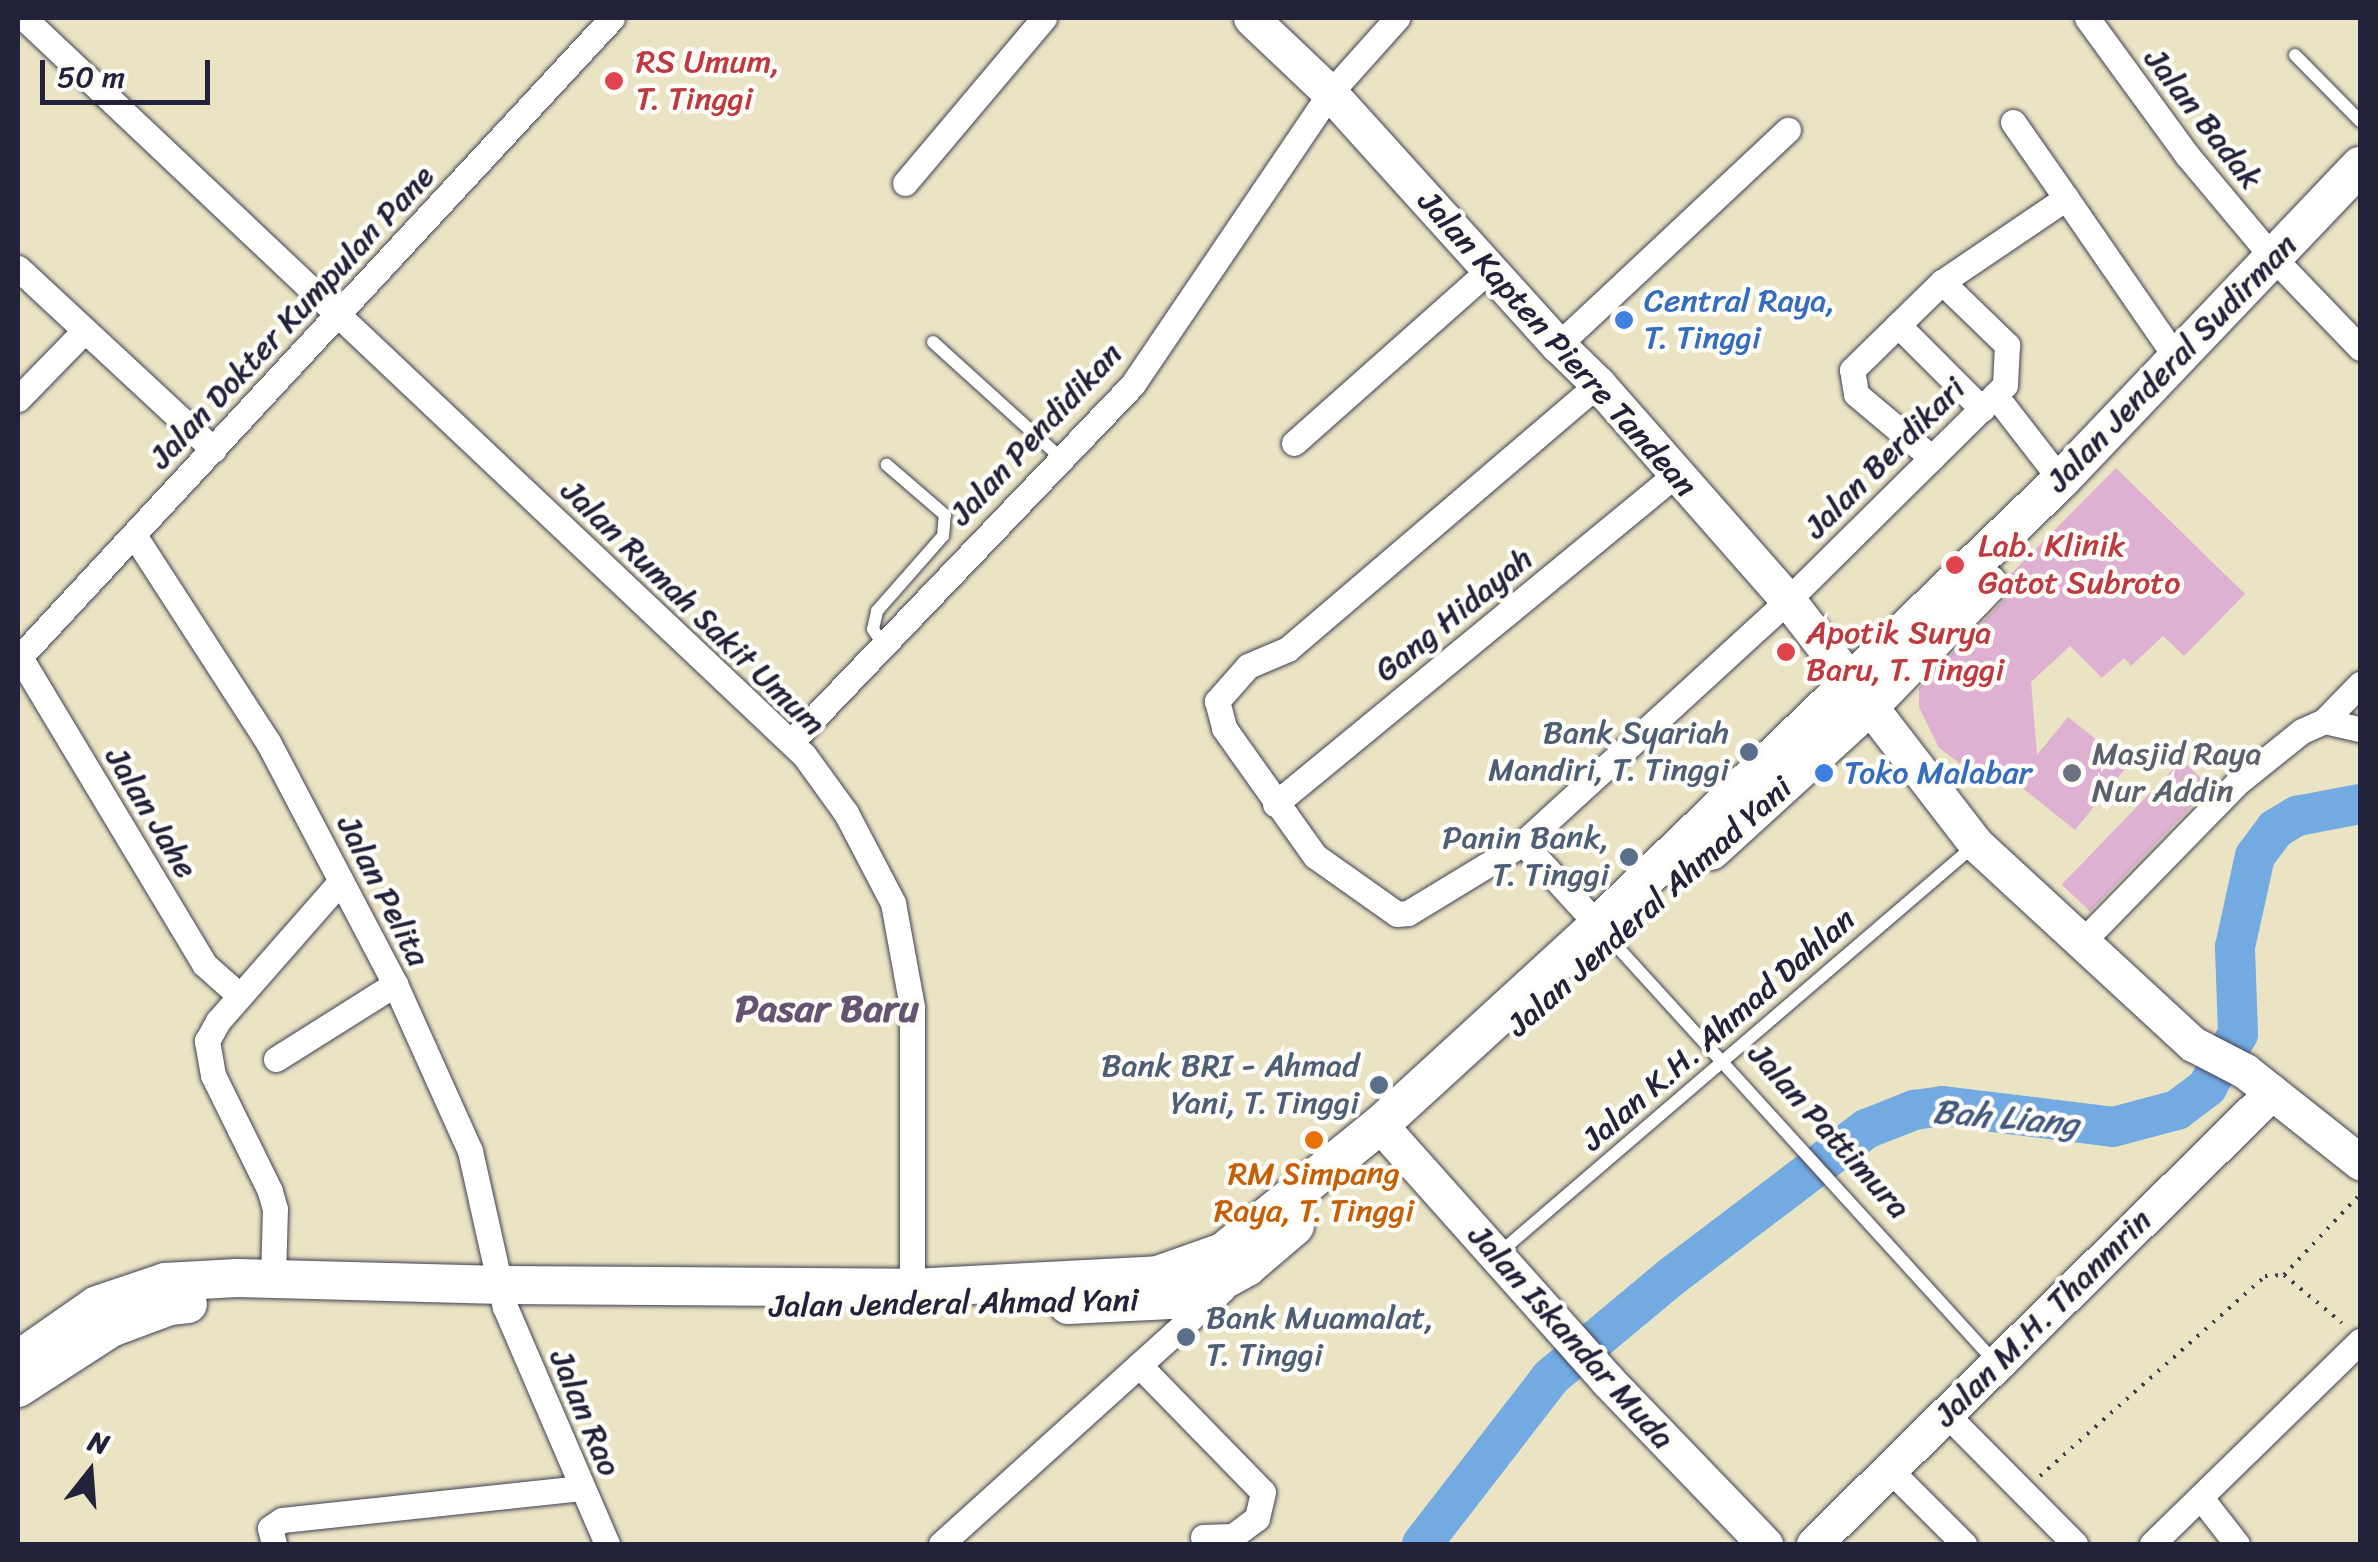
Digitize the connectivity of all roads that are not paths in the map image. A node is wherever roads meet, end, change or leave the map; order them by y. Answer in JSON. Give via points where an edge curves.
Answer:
{"nodes":[{"id":1,"x":24,"y":18,"type":"edge"},
{"id":2,"x":612,"y":18,"type":"edge"},
{"id":3,"x":1044,"y":18,"type":"edge"},
{"id":4,"x":1251,"y":18,"type":"edge"},
{"id":5,"x":1397,"y":18,"type":"edge"},
{"id":6,"x":2087,"y":18,"type":"edge"},
{"id":7,"x":2295,"y":55,"type":"dead end"},
{"id":8,"x":1330,"y":92,"type":"junction"},
{"id":9,"x":2360,"y":121,"type":"edge"},
{"id":10,"x":2013,"y":122,"type":"dead end"},
{"id":11,"x":1788,"y":130,"type":"dead end"},
{"id":12,"x":2360,"y":166,"type":"edge"},
{"id":13,"x":906,"y":183,"type":"dead end"},
{"id":14,"x":2360,"y":196,"type":"edge"},
{"id":15,"x":2066,"y":198,"type":"junction"},
{"id":16,"x":2280,"y":264,"type":"junction"},
{"id":17,"x":18,"y":268,"type":"edge"},
{"id":18,"x":1490,"y":270,"type":"junction"},
{"id":19,"x":1942,"y":282,"type":"junction"},
{"id":20,"x":337,"y":318,"type":"junction"},
{"id":21,"x":1898,"y":326,"type":"junction"},
{"id":22,"x":85,"y":330,"type":"junction"},
{"id":23,"x":933,"y":342,"type":"dead end"},
{"id":24,"x":1558,"y":345,"type":"junction"},
{"id":25,"x":2360,"y":348,"type":"edge"},
{"id":26,"x":2177,"y":359,"type":"junction"},
{"id":27,"x":1598,"y":384,"type":"junction"},
{"id":28,"x":18,"y":400,"type":"edge"},
{"id":29,"x":1988,"y":402,"type":"junction"},
{"id":30,"x":1294,"y":443,"type":"dead end"},
{"id":31,"x":214,"y":450,"type":"junction"},
{"id":32,"x":1060,"y":458,"type":"junction"},
{"id":33,"x":1932,"y":458,"type":"junction"},
{"id":34,"x":887,"y":466,"type":"dead end"},
{"id":35,"x":1675,"y":475,"type":"junction"},
{"id":36,"x":2060,"y":480,"type":"junction"},
{"id":37,"x":134,"y":535,"type":"junction"},
{"id":38,"x":1788,"y":600,"type":"junction"},
{"id":39,"x":884,"y":646,"type":"junction"},
{"id":40,"x":18,"y":656,"type":"edge"},
{"id":41,"x":2360,"y":684,"type":"edge"},
{"id":42,"x":1861,"y":694,"type":"junction"},
{"id":43,"x":2324,"y":722,"type":"junction"},
{"id":44,"x":2360,"y":729,"type":"edge"},
{"id":45,"x":791,"y":742,"type":"junction"},
{"id":46,"x":1275,"y":804,"type":"junction"},
{"id":47,"x":1523,"y":843,"type":"junction"},
{"id":48,"x":1976,"y":844,"type":"junction"},
{"id":49,"x":341,"y":881,"type":"junction"},
{"id":50,"x":1605,"y":933,"type":"junction"},
{"id":51,"x":2080,"y":944,"type":"junction"},
{"id":52,"x":395,"y":984,"type":"junction"},
{"id":53,"x":240,"y":996,"type":"junction"},
{"id":54,"x":276,"y":1060,"type":"dead end"},
{"id":55,"x":1726,"y":1063,"type":"junction"},
{"id":56,"x":2259,"y":1081,"type":"junction"},
{"id":57,"x":2360,"y":1121,"type":"edge"},
{"id":58,"x":1387,"y":1133,"type":"junction"},
{"id":59,"x":2328,"y":1136,"type":"junction"},
{"id":60,"x":2360,"y":1162,"type":"edge"},
{"id":61,"x":1496,"y":1256,"type":"junction"},
{"id":62,"x":1247,"y":1267,"type":"junction"},
{"id":63,"x":273,"y":1279,"type":"junction"},
{"id":64,"x":503,"y":1296,"type":"junction"},
{"id":65,"x":913,"y":1296,"type":"junction"},
{"id":66,"x":2353,"y":1333,"type":"edge"},
{"id":67,"x":18,"y":1360,"type":"edge"},
{"id":68,"x":1996,"y":1364,"type":"junction"},
{"id":69,"x":1140,"y":1365,"type":"junction"},
{"id":70,"x":18,"y":1388,"type":"edge"},
{"id":71,"x":1946,"y":1414,"type":"junction"},
{"id":72,"x":1890,"y":1470,"type":"junction"},
{"id":73,"x":581,"y":1488,"type":"junction"},
{"id":74,"x":2201,"y":1498,"type":"junction"},
{"id":75,"x":1202,"y":1537,"type":"dead end"},
{"id":76,"x":274,"y":1544,"type":"edge"},
{"id":77,"x":607,"y":1544,"type":"edge"},
{"id":78,"x":941,"y":1544,"type":"edge"},
{"id":79,"x":1765,"y":1544,"type":"edge"},
{"id":80,"x":1814,"y":1544,"type":"edge"},
{"id":81,"x":1964,"y":1544,"type":"edge"},
{"id":82,"x":2075,"y":1544,"type":"edge"},
{"id":83,"x":2152,"y":1544,"type":"edge"},
{"id":84,"x":2238,"y":1544,"type":"edge"}],
"edges":[{"from":1,"to":20,"type":"street","name":"Jalan Rumah Sakit Umum"},
{"from":2,"to":20,"type":"street","name":"Jalan Dokter Kumpulan Pane"},
{"from":3,"to":13,"type":"street"},
{"from":4,"to":8,"type":"main road","name":"Jalan Kapten Pierre Tandean"},
{"from":5,"to":8,"type":"street","name":"Jalan Pendidikan"},
{"from":6,"to":16,"type":"street","name":"Jalan Badak","via":[[2187,154]]},
{"from":7,"to":9,"type":"lane"},
{"from":8,"to":18,"type":"main road","name":"Jalan Kapten Pierre Tandean"},
{"from":8,"to":32,"type":"street","name":"Jalan Pendidikan","via":[[1133,384]]},
{"from":10,"to":15,"type":"street"},
{"from":11,"to":24,"type":"street"},
{"from":12,"to":16,"type":"main road","name":"Jalan Jenderal Sudirman"},
{"from":14,"to":16,"type":"main road","name":"Jalan Jenderal Sudirman"},
{"from":15,"to":19,"type":"street"},
{"from":15,"to":26,"type":"street"},
{"from":16,"to":25,"type":"street","name":"Jalan Badak"},
{"from":16,"to":26,"type":"main road","name":"Jalan Jenderal Sudirman"},
{"from":16,"to":42,"type":"main road","name":"Jalan Jenderal Sudirman"},
{"from":17,"to":22,"type":"street"},
{"from":18,"to":24,"type":"main road","name":"Jalan Kapten Pierre Tandean"},
{"from":18,"to":30,"type":"street"},
{"from":19,"to":21,"type":"street"},
{"from":19,"to":29,"type":"street","via":[[2007,345],[2005,384]]},
{"from":20,"to":31,"type":"street","name":"Jalan Dokter Kumpulan Pane"},
{"from":20,"to":45,"type":"street","name":"Jalan Rumah Sakit Umum"},
{"from":21,"to":29,"type":"street"},
{"from":21,"to":33,"type":"street","via":[[1858,362],[1852,382],[1856,394]]},
{"from":22,"to":28,"type":"street"},
{"from":22,"to":31,"type":"street"},
{"from":23,"to":32,"type":"lane"},
{"from":24,"to":27,"type":"main road","name":"Jalan Kapten Pierre Tandean"},
{"from":26,"to":36,"type":"main road","name":"Jalan Jenderal Sudirman"},
{"from":27,"to":35,"type":"main road","name":"Jalan Kapten Pierre Tandean"},
{"from":27,"to":46,"type":"street","via":[[1288,648],[1248,666],[1216,700],[1224,728]]},
{"from":29,"to":33,"type":"street","name":"Jalan Berdikari"},
{"from":29,"to":36,"type":"street","name":"Jalan Berdikari"},
{"from":31,"to":37,"type":"street","name":"Jalan Dokter Kumpulan Pane"},
{"from":32,"to":39,"type":"street","name":"Jalan Pendidikan"},
{"from":33,"to":38,"type":"street","name":"Jalan Berdikari"},
{"from":34,"to":39,"type":"lane","via":[[945,515],[942,536],[877,612],[873,630]]},
{"from":35,"to":38,"type":"main road","name":"Jalan Kapten Pierre Tandean"},
{"from":35,"to":46,"type":"street","name":"Gang Hidayah"},
{"from":36,"to":42,"type":"main road","name":"Jalan Jenderal Sudirman"},
{"from":37,"to":40,"type":"street","name":"Jalan Dokter Kumpulan Pane"},
{"from":37,"to":49,"type":"street","name":"Jalan Pelita","via":[[268,742]]},
{"from":38,"to":42,"type":"main road","name":"Jalan Kapten Pierre Tandean"},
{"from":38,"to":47,"type":"street"},
{"from":39,"to":45,"type":"street","name":"Jalan Pendidikan"},
{"from":40,"to":53,"type":"street","name":"Jalan Jahe","via":[[204,964]]},
{"from":41,"to":43,"type":"street"},
{"from":42,"to":48,"type":"main road","name":"Jalan Kapten Pierre Tandean"},
{"from":42,"to":50,"type":"main road","name":"Jalan Jenderal Ahmad Yani"},
{"from":43,"to":44,"type":"street"},
{"from":43,"to":51,"type":"street","via":[[2302,730],[2237,784]]},
{"from":45,"to":65,"type":"street","name":"Jalan Rumah Sakit Umum","via":[[846,813],[894,903],[912,1007]]},
{"from":46,"to":47,"type":"street","via":[[1315,856],[1397,914]]},
{"from":47,"to":50,"type":"street","name":"Jalan Pattimura"},
{"from":48,"to":51,"type":"main road","name":"Jalan Kapten Pierre Tandean"},
{"from":48,"to":55,"type":"lane","name":"Jalan K.H. Ahmad Dahlan"},
{"from":49,"to":52,"type":"street","name":"Jalan Pelita"},
{"from":49,"to":53,"type":"street"},
{"from":50,"to":55,"type":"lane","name":"Jalan Pattimura"},
{"from":50,"to":58,"type":"main road","name":"Jalan Jenderal Ahmad Yani"},
{"from":51,"to":56,"type":"main road","name":"Jalan Kapten Pierre Tandean","via":[[2193,1044]]},
{"from":52,"to":54,"type":"street"},
{"from":52,"to":64,"type":"street","name":"Jalan Pelita","via":[[470,1151]]},
{"from":53,"to":63,"type":"street","via":[[218,1021],[206,1052],[270,1191]]},
{"from":55,"to":61,"type":"lane","name":"Jalan K.H. Ahmad Dahlan"},
{"from":55,"to":68,"type":"lane","name":"Jalan Pattimura"},
{"from":56,"to":59,"type":"main road","name":"Jalan Kapten Pierre Tandean"},
{"from":56,"to":68,"type":"main road","name":"Jalan M.H. Thanmrin"},
{"from":57,"to":59,"type":"main road"},
{"from":58,"to":61,"type":"main road","name":"Jalan Iskandar Muda"},
{"from":58,"to":62,"type":"main road","name":"Jalan Jenderal Ahmad Yani"},
{"from":58,"to":65,"type":"main road","name":"Jalan Jenderal Ahmad Yani","via":[[1198,1264],[1141,1277]]},
{"from":59,"to":60,"type":"main road","name":"Jalan Kapten Pierre Tandean"},
{"from":61,"to":79,"type":"main road","name":"Jalan Iskandar Muda"},
{"from":62,"to":65,"type":"main road","name":"Jalan Jenderal Ahmad Yani","via":[[1171,1300],[1120,1305]]},
{"from":62,"to":69,"type":"street"},
{"from":63,"to":64,"type":"main road","name":"Jalan Jenderal Ahmad Yani"},
{"from":63,"to":67,"type":"main road","name":"Jalan Jenderal Ahmad Yani","via":[[164,1282],[96,1304]]},
{"from":64,"to":65,"type":"main road","name":"Jalan Jenderal Ahmad Yani"},
{"from":64,"to":70,"type":"main road","name":"Jalan Jenderal Ahmad Yani","via":[[235,1299],[170,1306],[112,1328]]},
{"from":64,"to":73,"type":"street","name":"Jalan Rao"},
{"from":66,"to":74,"type":"street"},
{"from":68,"to":71,"type":"main road","name":"Jalan M.H. Thanmrin"},
{"from":69,"to":75,"type":"street","via":[[1263,1492],[1257,1518],[1233,1536]]},
{"from":69,"to":78,"type":"street"},
{"from":71,"to":72,"type":"main road","name":"Jalan M.H. Thanmrin"},
{"from":71,"to":82,"type":"street"},
{"from":72,"to":80,"type":"main road","name":"Jalan M.H. Thanmrin"},
{"from":72,"to":81,"type":"street"},
{"from":73,"to":76,"type":"street","via":[[282,1520],[270,1528]]},
{"from":73,"to":77,"type":"street","name":"Jalan Rao"},
{"from":74,"to":83,"type":"street"},
{"from":74,"to":84,"type":"street"}]}
